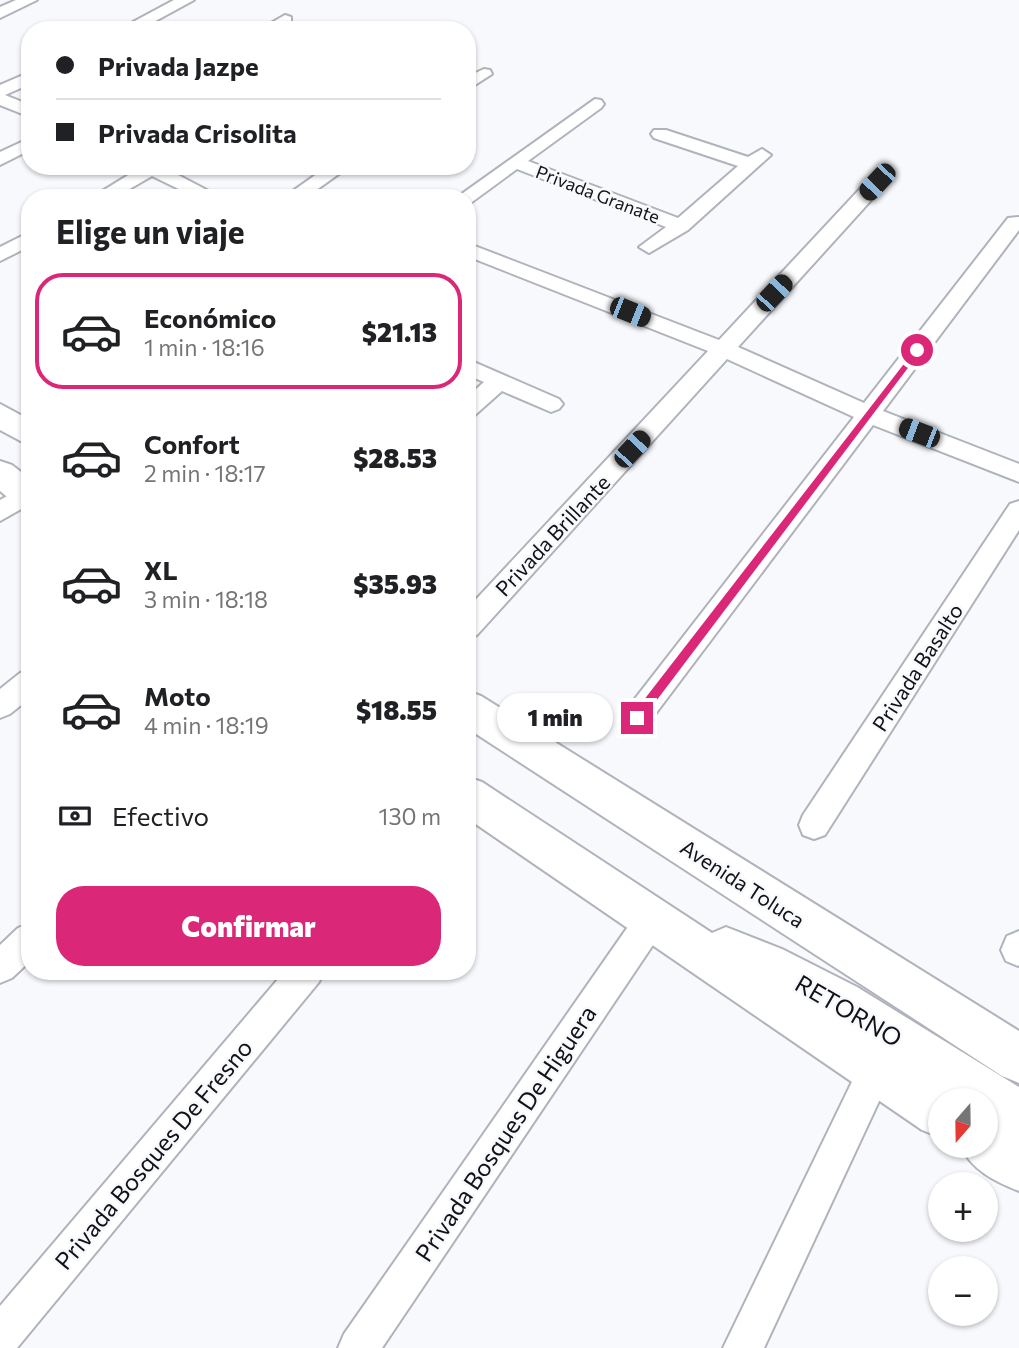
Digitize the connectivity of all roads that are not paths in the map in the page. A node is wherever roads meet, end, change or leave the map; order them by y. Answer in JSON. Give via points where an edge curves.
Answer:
{"nodes":[{"id":1,"x":29,"y":0,"type":"edge"},
{"id":2,"x":186,"y":0,"type":"edge"},
{"id":3,"x":0,"y":13,"type":"edge"},
{"id":4,"x":144,"y":21,"type":"edge"},
{"id":5,"x":484,"y":74,"type":"dead end"},
{"id":6,"x":476,"y":79,"type":"edge"},
{"id":7,"x":21,"y":81,"type":"edge"},
{"id":8,"x":0,"y":91,"type":"edge"},
{"id":9,"x":0,"y":99,"type":"edge"},
{"id":10,"x":596,"y":104,"type":"dead end"},
{"id":11,"x":21,"y":108,"type":"edge"},
{"id":12,"x":660,"y":134,"type":"dead end"},
{"id":13,"x":21,"y":148,"type":"edge"},
{"id":14,"x":0,"y":159,"type":"edge"},
{"id":15,"x":515,"y":162,"type":"junction"},
{"id":16,"x":146,"y":175,"type":"edge"},
{"id":17,"x":169,"y":175,"type":"edge"},
{"id":18,"x":327,"y":175,"type":"edge"},
{"id":19,"x":877,"y":182,"type":"dead end"},
{"id":20,"x":118,"y":189,"type":"edge"},
{"id":21,"x":195,"y":189,"type":"edge"},
{"id":22,"x":306,"y":189,"type":"edge"},
{"id":23,"x":476,"y":190,"type":"edge"},
{"id":24,"x":1015,"y":222,"type":"dead end"},
{"id":25,"x":681,"y":226,"type":"junction"},
{"id":26,"x":21,"y":243,"type":"edge"},
{"id":27,"x":649,"y":247,"type":"dead end"},
{"id":28,"x":476,"y":253,"type":"edge"},
{"id":29,"x":0,"y":255,"type":"edge"},
{"id":30,"x":723,"y":349,"type":"junction"},
{"id":31,"x":476,"y":370,"type":"edge"},
{"id":32,"x":499,"y":381,"type":"junction"},
{"id":33,"x":476,"y":402,"type":"edge"},
{"id":34,"x":551,"y":404,"type":"dead end"},
{"id":35,"x":868,"y":414,"type":"junction"},
{"id":36,"x":0,"y":415,"type":"edge"},
{"id":37,"x":21,"y":429,"type":"edge"},
{"id":38,"x":1019,"y":472,"type":"edge"},
{"id":39,"x":1019,"y":510,"type":"edge"},
{"id":40,"x":476,"y":617,"type":"edge"},
{"id":41,"x":21,"y":688,"type":"edge"},
{"id":42,"x":0,"y":706,"type":"edge"},
{"id":43,"x":476,"y":713,"type":"edge"},
{"id":44,"x":637,"y":718,"type":"dead end"},
{"id":45,"x":476,"y":801,"type":"edge"},
{"id":46,"x":814,"y":825,"type":"dead end"},
{"id":47,"x":660,"y":924,"type":"junction"},
{"id":48,"x":21,"y":947,"type":"edge"},
{"id":49,"x":0,"y":967,"type":"edge"},
{"id":50,"x":299,"y":980,"type":"edge"},
{"id":51,"x":1019,"y":1059,"type":"edge"},
{"id":52,"x":876,"y":1069,"type":"junction"},
{"id":53,"x":928,"y":1104,"type":"edge"},
{"id":54,"x":1019,"y":1115,"type":"edge"},
{"id":55,"x":998,"y":1152,"type":"edge"},
{"id":56,"x":1019,"y":1167,"type":"edge"},
{"id":57,"x":0,"y":1337,"type":"edge"},
{"id":58,"x":358,"y":1348,"type":"edge"},
{"id":59,"x":743,"y":1348,"type":"edge"}],
"edges":[{"from":1,"to":3,"type":"street"},
{"from":2,"to":4,"type":"street"},
{"from":5,"to":6,"type":"street"},
{"from":7,"to":8,"type":"street"},
{"from":9,"to":11,"type":"street"},
{"from":10,"to":15,"type":"street"},
{"from":12,"to":25,"type":"street","name":"Privada Granate","via":[[756,160]]},
{"from":13,"to":14,"type":"street"},
{"from":15,"to":23,"type":"street"},
{"from":15,"to":25,"type":"street","name":"Privada Granate"},
{"from":16,"to":20,"type":"street"},
{"from":17,"to":21,"type":"street"},
{"from":18,"to":22,"type":"street"},
{"from":19,"to":30,"type":"street","name":"Privada Brillante"},
{"from":24,"to":35,"type":"street"},
{"from":25,"to":27,"type":"street","name":"Privada Granate"},
{"from":26,"to":29,"type":"street"},
{"from":28,"to":30,"type":"street"},
{"from":30,"to":35,"type":"street"},
{"from":30,"to":40,"type":"street","name":"Privada Brillante"},
{"from":31,"to":32,"type":"street"},
{"from":32,"to":33,"type":"street"},
{"from":32,"to":34,"type":"street"},
{"from":35,"to":38,"type":"street"},
{"from":35,"to":44,"type":"street"},
{"from":36,"to":37,"type":"main road"},
{"from":39,"to":46,"type":"street","name":"Privada Basalto"},
{"from":41,"to":42,"type":"street"},
{"from":43,"to":51,"type":"main road","name":"Avenida Toluca"},
{"from":45,"to":47,"type":"main road"},
{"from":47,"to":52,"type":"main road"},
{"from":47,"to":54,"type":"main road","name":"RETORNO","via":[[753,958],[840,1001]]},
{"from":47,"to":58,"type":"street","name":"Privada Bosques De Higuera"},
{"from":48,"to":49,"type":"street"},
{"from":50,"to":57,"type":"street","name":"Privada Bosques De Fresno"},
{"from":52,"to":53,"type":"main road"},
{"from":52,"to":59,"type":"street"},
{"from":55,"to":56,"type":"main road"}]}
